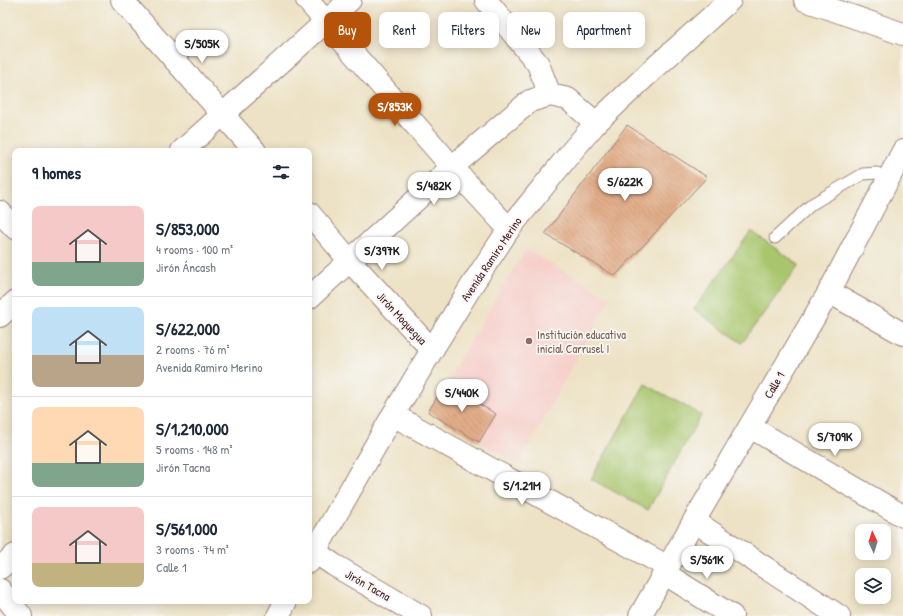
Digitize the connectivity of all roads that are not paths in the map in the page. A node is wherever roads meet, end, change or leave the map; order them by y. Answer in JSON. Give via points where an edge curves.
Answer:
{"nodes":[{"id":1,"x":122,"y":0,"type":"edge"},
{"id":2,"x":307,"y":0,"type":"edge"},
{"id":3,"x":350,"y":0,"type":"edge"},
{"id":4,"x":486,"y":0,"type":"edge"},
{"id":5,"x":730,"y":0,"type":"edge"},
{"id":6,"x":805,"y":0,"type":"edge"},
{"id":7,"x":336,"y":12,"type":"edge"},
{"id":8,"x":324,"y":19,"type":"edge"},
{"id":9,"x":324,"y":23,"type":"edge"},
{"id":10,"x":903,"y":34,"type":"edge"},
{"id":11,"x":349,"y":48,"type":"edge"},
{"id":12,"x":550,"y":95,"type":"junction"},
{"id":13,"x":223,"y":114,"type":"junction"},
{"id":14,"x":596,"y":122,"type":"junction"},
{"id":15,"x":185,"y":148,"type":"edge"},
{"id":16,"x":252,"y":148,"type":"edge"},
{"id":17,"x":903,"y":152,"type":"edge"},
{"id":18,"x":452,"y":167,"type":"junction"},
{"id":19,"x":888,"y":180,"type":"junction"},
{"id":20,"x":0,"y":212,"type":"edge"},
{"id":21,"x":312,"y":217,"type":"edge"},
{"id":22,"x":12,"y":225,"type":"edge"},
{"id":23,"x":509,"y":230,"type":"junction"},
{"id":24,"x":775,"y":238,"type":"dead end"},
{"id":25,"x":350,"y":260,"type":"junction"},
{"id":26,"x":829,"y":292,"type":"junction"},
{"id":27,"x":312,"y":295,"type":"edge"},
{"id":28,"x":12,"y":305,"type":"edge"},
{"id":29,"x":0,"y":316,"type":"edge"},
{"id":30,"x":903,"y":334,"type":"edge"},
{"id":31,"x":432,"y":350,"type":"junction"},
{"id":32,"x":393,"y":415,"type":"junction"},
{"id":33,"x":750,"y":427,"type":"junction"},
{"id":34,"x":903,"y":516,"type":"edge"},
{"id":35,"x":694,"y":521,"type":"junction"},
{"id":36,"x":312,"y":557,"type":"edge"},
{"id":37,"x":12,"y":558,"type":"edge"},
{"id":38,"x":0,"y":568,"type":"edge"},
{"id":39,"x":666,"y":570,"type":"junction"},
{"id":40,"x":0,"y":590,"type":"edge"},
{"id":41,"x":284,"y":604,"type":"edge"},
{"id":42,"x":21,"y":616,"type":"edge"},
{"id":43,"x":278,"y":616,"type":"edge"},
{"id":44,"x":421,"y":616,"type":"edge"},
{"id":45,"x":640,"y":616,"type":"edge"},
{"id":46,"x":732,"y":616,"type":"edge"},
{"id":47,"x":839,"y":616,"type":"edge"}],
"edges":[{"from":1,"to":13,"type":"street"},
{"from":2,"to":8,"type":"street"},
{"from":3,"to":7,"type":"street"},
{"from":4,"to":12,"type":"street","via":[[538,64]]},
{"from":5,"to":14,"type":"street","name":"Avenida Ramiro Merino"},
{"from":6,"to":10,"type":"street"},
{"from":9,"to":13,"type":"street"},
{"from":11,"to":18,"type":"street"},
{"from":12,"to":14,"type":"street","via":[[568,99]]},
{"from":12,"to":18,"type":"street","via":[[530,101]]},
{"from":13,"to":15,"type":"street"},
{"from":13,"to":16,"type":"street"},
{"from":14,"to":23,"type":"street","name":"Avenida Ramiro Merino"},
{"from":17,"to":19,"type":"street","name":"Calle 1"},
{"from":18,"to":23,"type":"street"},
{"from":18,"to":25,"type":"street"},
{"from":19,"to":24,"type":"lane","via":[[877,173],[862,174],[812,204]]},
{"from":19,"to":26,"type":"street","name":"Calle 1"},
{"from":20,"to":22,"type":"street"},
{"from":21,"to":25,"type":"street","name":"Jirón Moquegua"},
{"from":23,"to":31,"type":"street","name":"Avenida Ramiro Merino"},
{"from":25,"to":27,"type":"street"},
{"from":25,"to":31,"type":"street","name":"Jirón Moquegua"},
{"from":26,"to":30,"type":"street"},
{"from":26,"to":33,"type":"street","name":"Calle 1"},
{"from":28,"to":29,"type":"street"},
{"from":31,"to":32,"type":"street","name":"Avenida Ramiro Merino"},
{"from":32,"to":36,"type":"street","name":"Avenida Ramiro Merino"},
{"from":32,"to":39,"type":"street"},
{"from":33,"to":34,"type":"street"},
{"from":33,"to":35,"type":"street","name":"Calle 1"},
{"from":35,"to":39,"type":"street","name":"Calle 1"},
{"from":35,"to":47,"type":"street"},
{"from":36,"to":44,"type":"street","name":"Jirón Tacna","via":[[334,565]]},
{"from":37,"to":38,"type":"street"},
{"from":39,"to":45,"type":"street","name":"Calle 1"},
{"from":39,"to":46,"type":"street"},
{"from":40,"to":42,"type":"street"},
{"from":41,"to":43,"type":"street"}]}
